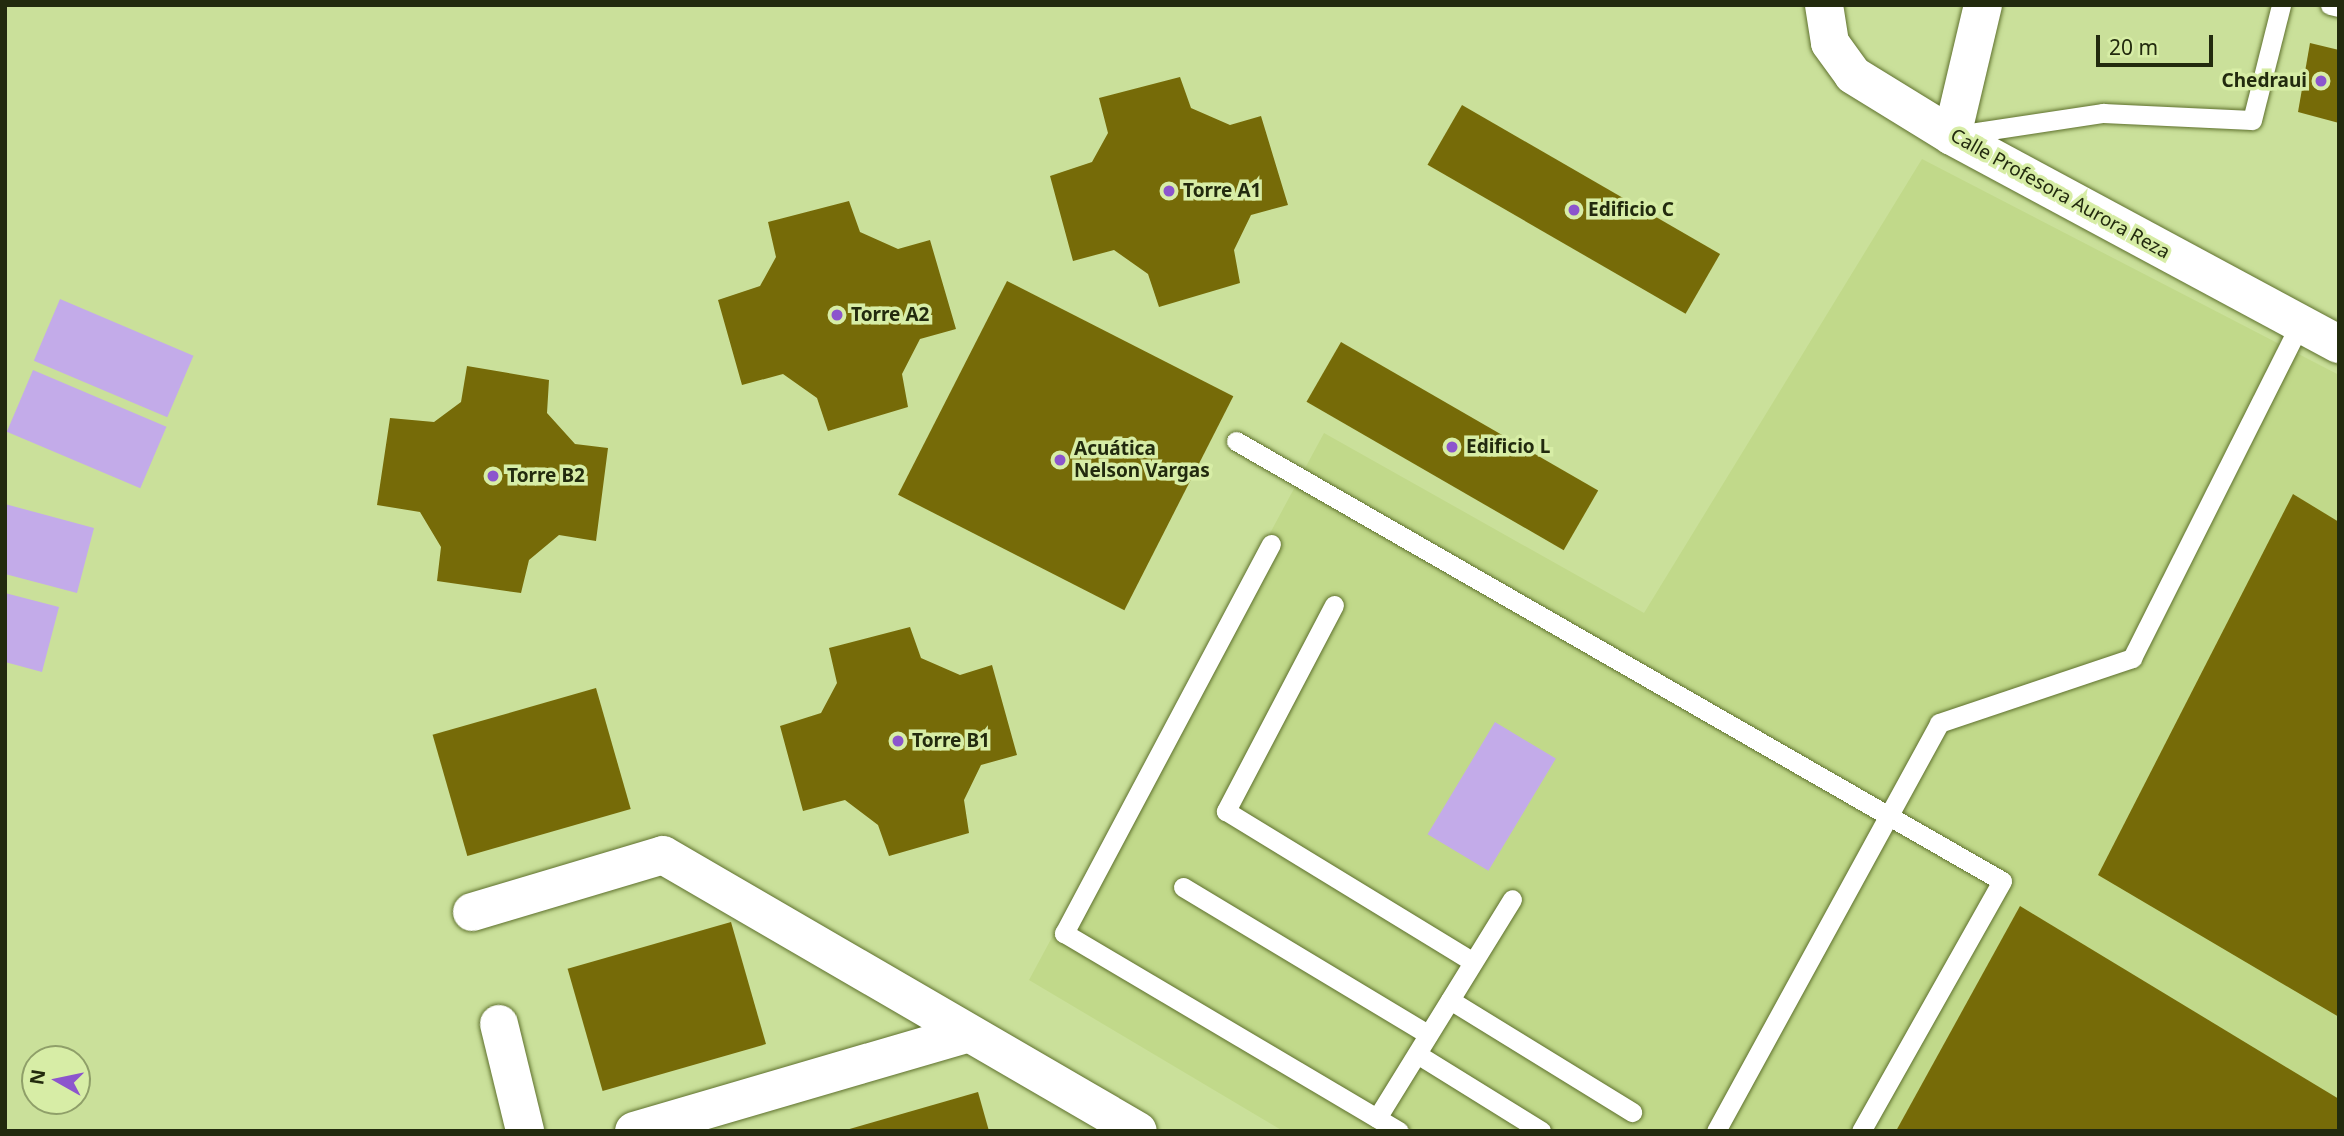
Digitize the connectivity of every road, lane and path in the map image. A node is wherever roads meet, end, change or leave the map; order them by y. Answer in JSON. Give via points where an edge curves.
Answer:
{"nodes":[{"id":1,"x":1824,"y":5,"type":"edge"},
{"id":2,"x":1983,"y":5,"type":"edge"},
{"id":3,"x":2281,"y":5,"type":"edge"},
{"id":4,"x":2330,"y":5,"type":"edge"},
{"id":5,"x":2339,"y":7,"type":"edge"},
{"id":6,"x":1952,"y":136,"type":"junction"},
{"id":7,"x":2300,"y":324,"type":"junction"},
{"id":8,"x":2339,"y":344,"type":"edge"},
{"id":9,"x":1236,"y":441,"type":"dead end"},
{"id":10,"x":1271,"y":544,"type":"dead end"},
{"id":11,"x":1334,"y":605,"type":"dead end"},
{"id":12,"x":1887,"y":818,"type":"junction"},
{"id":13,"x":1183,"y":887,"type":"dead end"},
{"id":14,"x":1512,"y":899,"type":"dead end"},
{"id":15,"x":472,"y":912,"type":"dead end"},
{"id":16,"x":1473,"y":962,"type":"junction"},
{"id":17,"x":1450,"y":1000,"type":"junction"},
{"id":18,"x":499,"y":1024,"type":"dead end"},
{"id":19,"x":965,"y":1034,"type":"junction"},
{"id":20,"x":1428,"y":1034,"type":"junction"},
{"id":21,"x":1417,"y":1054,"type":"junction"},
{"id":22,"x":1632,"y":1112,"type":"dead end"},
{"id":23,"x":1377,"y":1118,"type":"junction"},
{"id":24,"x":725,"y":1119,"type":"edge"},
{"id":25,"x":525,"y":1131,"type":"edge"},
{"id":26,"x":634,"y":1131,"type":"edge"},
{"id":27,"x":1138,"y":1131,"type":"edge"},
{"id":28,"x":1399,"y":1131,"type":"edge"},
{"id":29,"x":1541,"y":1131,"type":"edge"},
{"id":30,"x":1716,"y":1131,"type":"edge"},
{"id":31,"x":1861,"y":1131,"type":"edge"}],
"edges":[{"from":1,"to":6,"type":"street","name":"Calle Profesora Aurora Reza","via":[[1830,43],[1853,75]]},
{"from":2,"to":6,"type":"street"},
{"from":3,"to":6,"type":"lane","via":[[2252,120],[2103,113]]},
{"from":4,"to":5,"type":"lane"},
{"from":6,"to":7,"type":"street","name":"Calle Profesora Aurora Reza"},
{"from":7,"to":8,"type":"street","name":"Calle Profesora Aurora Reza"},
{"from":7,"to":12,"type":"lane","via":[[2132,658],[1939,723]]},
{"from":9,"to":12,"type":"lane"},
{"from":10,"to":23,"type":"lane","via":[[1064,933]]},
{"from":11,"to":16,"type":"lane","via":[[1226,811]]},
{"from":12,"to":30,"type":"lane"},
{"from":12,"to":31,"type":"lane","via":[[2002,881]]},
{"from":13,"to":20,"type":"lane"},
{"from":14,"to":16,"type":"lane"},
{"from":15,"to":19,"type":"street","via":[[663,855]]},
{"from":16,"to":17,"type":"lane"},
{"from":17,"to":20,"type":"lane"},
{"from":17,"to":22,"type":"lane"},
{"from":18,"to":25,"type":"street"},
{"from":19,"to":24,"type":"street"},
{"from":19,"to":27,"type":"street"},
{"from":20,"to":21,"type":"lane"},
{"from":21,"to":23,"type":"lane"},
{"from":21,"to":29,"type":"lane"},
{"from":23,"to":28,"type":"lane"},
{"from":24,"to":26,"type":"street"}]}
